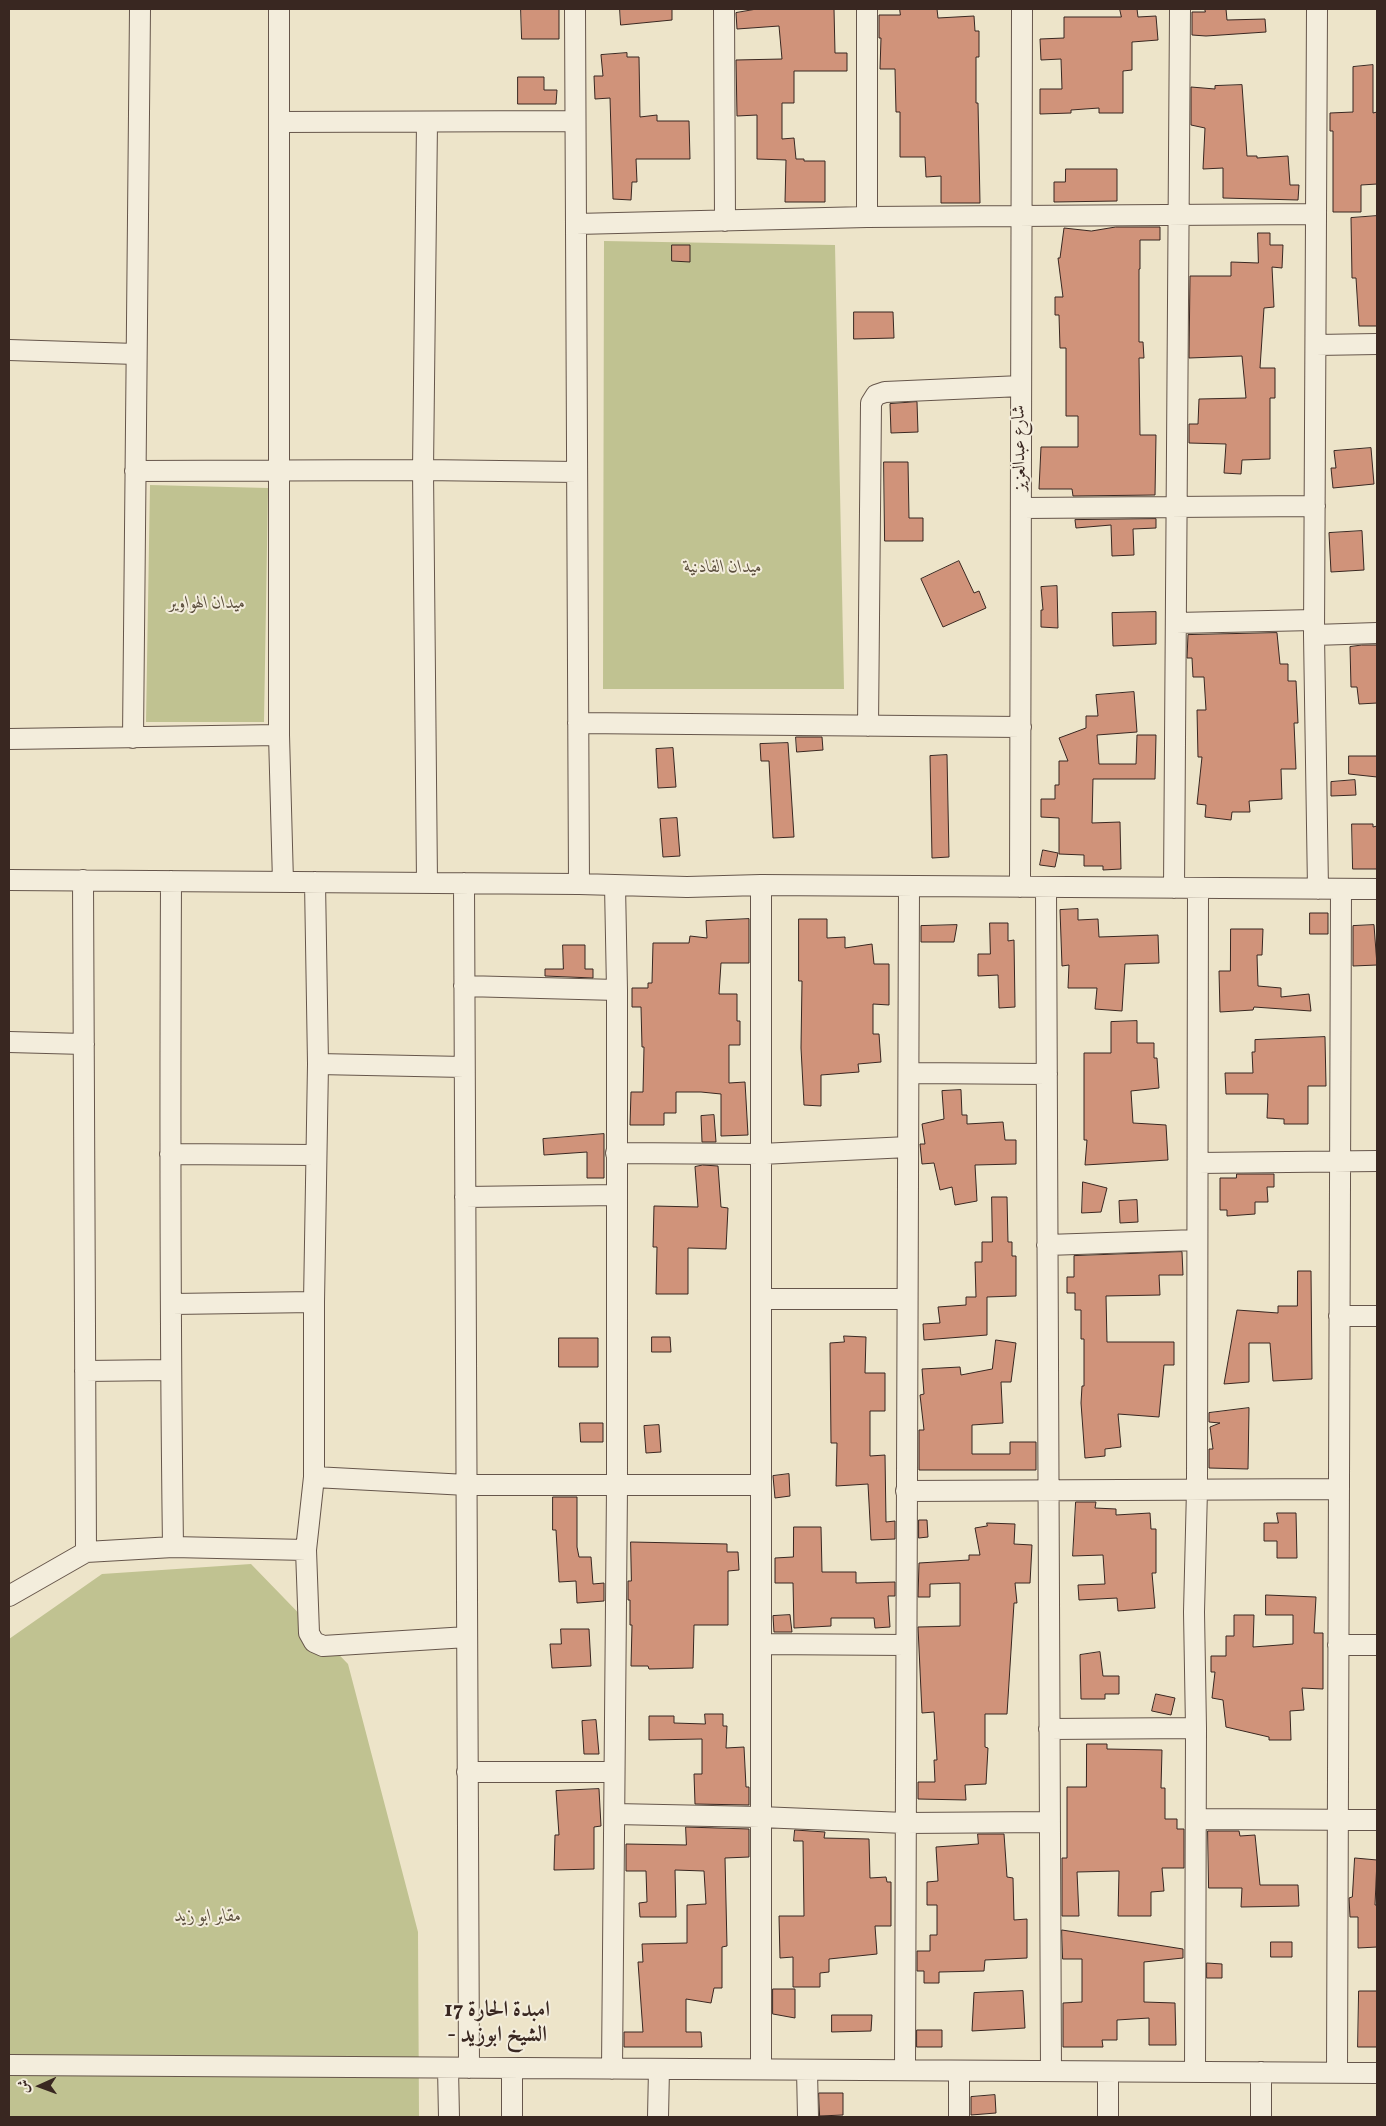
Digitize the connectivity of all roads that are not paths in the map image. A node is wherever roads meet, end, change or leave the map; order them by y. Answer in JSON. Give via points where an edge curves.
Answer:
{"nodes":[{"id":1,"x":140,"y":9,"type":"edge"},
{"id":2,"x":279,"y":9,"type":"edge"},
{"id":3,"x":575,"y":9,"type":"edge"},
{"id":4,"x":724,"y":9,"type":"edge"},
{"id":5,"x":867,"y":9,"type":"edge"},
{"id":6,"x":1022,"y":9,"type":"edge"},
{"id":7,"x":1180,"y":9,"type":"edge"},
{"id":8,"x":1317,"y":9,"type":"edge"},
{"id":9,"x":575,"y":121,"type":"junction"},
{"id":10,"x":280,"y":122,"type":"junction"},
{"id":11,"x":427,"y":122,"type":"junction"},
{"id":12,"x":1178,"y":214,"type":"junction"},
{"id":13,"x":1315,"y":214,"type":"junction"},
{"id":14,"x":868,"y":217,"type":"junction"},
{"id":15,"x":1020,"y":217,"type":"junction"},
{"id":16,"x":725,"y":221,"type":"junction"},
{"id":17,"x":576,"y":224,"type":"junction"},
{"id":18,"x":1377,"y":344,"type":"edge"},
{"id":19,"x":1316,"y":345,"type":"junction"},
{"id":20,"x":9,"y":350,"type":"edge"},
{"id":21,"x":136,"y":354,"type":"junction"},
{"id":22,"x":1021,"y":386,"type":"junction"},
{"id":23,"x":423,"y":470,"type":"junction"},
{"id":24,"x":135,"y":471,"type":"junction"},
{"id":25,"x":280,"y":471,"type":"junction"},
{"id":26,"x":577,"y":472,"type":"junction"},
{"id":27,"x":1315,"y":506,"type":"junction"},
{"id":28,"x":1177,"y":507,"type":"junction"},
{"id":29,"x":1022,"y":508,"type":"junction"},
{"id":30,"x":1176,"y":623,"type":"junction"},
{"id":31,"x":1314,"y":627,"type":"junction"},
{"id":32,"x":1377,"y":633,"type":"edge"},
{"id":33,"x":578,"y":723,"type":"junction"},
{"id":34,"x":868,"y":726,"type":"junction"},
{"id":35,"x":1021,"y":727,"type":"junction"},
{"id":36,"x":279,"y":735,"type":"junction"},
{"id":37,"x":133,"y":738,"type":"junction"},
{"id":38,"x":9,"y":739,"type":"edge"},
{"id":39,"x":9,"y":880,"type":"edge"},
{"id":40,"x":83,"y":880,"type":"junction"},
{"id":41,"x":171,"y":881,"type":"junction"},
{"id":42,"x":283,"y":882,"type":"junction"},
{"id":43,"x":315,"y":882,"type":"junction"},
{"id":44,"x":427,"y":882,"type":"junction"},
{"id":45,"x":464,"y":883,"type":"junction"},
{"id":46,"x":579,"y":884,"type":"junction"},
{"id":47,"x":615,"y":885,"type":"junction"},
{"id":48,"x":761,"y":885,"type":"junction"},
{"id":49,"x":909,"y":886,"type":"junction"},
{"id":50,"x":1020,"y":886,"type":"junction"},
{"id":51,"x":1046,"y":887,"type":"junction"},
{"id":52,"x":1174,"y":888,"type":"junction"},
{"id":53,"x":1198,"y":888,"type":"junction"},
{"id":54,"x":1318,"y":888,"type":"junction"},
{"id":55,"x":1341,"y":889,"type":"junction"},
{"id":56,"x":1377,"y":889,"type":"edge"},
{"id":57,"x":464,"y":986,"type":"junction"},
{"id":58,"x":617,"y":990,"type":"junction"},
{"id":59,"x":9,"y":1042,"type":"edge"},
{"id":60,"x":84,"y":1044,"type":"junction"},
{"id":61,"x":318,"y":1064,"type":"junction"},
{"id":62,"x":464,"y":1067,"type":"junction"},
{"id":63,"x":910,"y":1073,"type":"junction"},
{"id":64,"x":1046,"y":1074,"type":"junction"},
{"id":65,"x":908,"y":1147,"type":"junction"},
{"id":66,"x":616,"y":1153,"type":"junction"},
{"id":67,"x":170,"y":1154,"type":"junction"},
{"id":68,"x":761,"y":1154,"type":"junction"},
{"id":69,"x":316,"y":1155,"type":"junction"},
{"id":70,"x":1377,"y":1160,"type":"edge"},
{"id":71,"x":1340,"y":1161,"type":"junction"},
{"id":72,"x":1198,"y":1163,"type":"junction"},
{"id":73,"x":617,"y":1195,"type":"junction"},
{"id":74,"x":465,"y":1197,"type":"junction"},
{"id":75,"x":1197,"y":1240,"type":"junction"},
{"id":76,"x":1047,"y":1245,"type":"junction"},
{"id":77,"x":761,"y":1299,"type":"junction"},
{"id":78,"x":908,"y":1299,"type":"junction"},
{"id":79,"x":314,"y":1302,"type":"junction"},
{"id":80,"x":172,"y":1304,"type":"junction"},
{"id":81,"x":1339,"y":1316,"type":"junction"},
{"id":82,"x":1377,"y":1316,"type":"edge"},
{"id":83,"x":170,"y":1370,"type":"junction"},
{"id":84,"x":85,"y":1372,"type":"junction"},
{"id":85,"x":314,"y":1477,"type":"junction"},
{"id":86,"x":467,"y":1485,"type":"junction"},
{"id":87,"x":761,"y":1485,"type":"junction"},
{"id":88,"x":617,"y":1486,"type":"junction"},
{"id":89,"x":1197,"y":1489,"type":"junction"},
{"id":90,"x":1339,"y":1489,"type":"junction"},
{"id":91,"x":906,"y":1491,"type":"junction"},
{"id":92,"x":1048,"y":1491,"type":"junction"},
{"id":93,"x":173,"y":1547,"type":"junction"},
{"id":94,"x":306,"y":1550,"type":"junction"},
{"id":95,"x":86,"y":1552,"type":"junction"},
{"id":96,"x":9,"y":1596,"type":"edge"},
{"id":97,"x":467,"y":1637,"type":"junction"},
{"id":98,"x":761,"y":1644,"type":"junction"},
{"id":99,"x":906,"y":1645,"type":"junction"},
{"id":100,"x":1338,"y":1645,"type":"junction"},
{"id":101,"x":1377,"y":1645,"type":"edge"},
{"id":102,"x":1196,"y":1728,"type":"junction"},
{"id":103,"x":1049,"y":1729,"type":"junction"},
{"id":104,"x":468,"y":1772,"type":"junction"},
{"id":105,"x":614,"y":1772,"type":"junction"},
{"id":106,"x":615,"y":1814,"type":"junction"},
{"id":107,"x":760,"y":1817,"type":"junction"},
{"id":108,"x":1196,"y":1819,"type":"junction"},
{"id":109,"x":1337,"y":1820,"type":"junction"},
{"id":110,"x":1377,"y":1820,"type":"edge"},
{"id":111,"x":1050,"y":1822,"type":"junction"},
{"id":112,"x":905,"y":1823,"type":"junction"},
{"id":113,"x":9,"y":2065,"type":"edge"},
{"id":114,"x":448,"y":2068,"type":"junction"},
{"id":115,"x":469,"y":2068,"type":"junction"},
{"id":116,"x":512,"y":2068,"type":"junction"},
{"id":117,"x":612,"y":2069,"type":"junction"},
{"id":118,"x":659,"y":2069,"type":"junction"},
{"id":119,"x":761,"y":2069,"type":"junction"},
{"id":120,"x":807,"y":2070,"type":"junction"},
{"id":121,"x":905,"y":2070,"type":"junction"},
{"id":122,"x":959,"y":2070,"type":"junction"},
{"id":123,"x":1051,"y":2071,"type":"junction"},
{"id":124,"x":1108,"y":2072,"type":"junction"},
{"id":125,"x":1195,"y":2072,"type":"junction"},
{"id":126,"x":1261,"y":2072,"type":"junction"},
{"id":127,"x":1337,"y":2073,"type":"junction"},
{"id":128,"x":1377,"y":2073,"type":"edge"},
{"id":129,"x":449,"y":2117,"type":"edge"},
{"id":130,"x":512,"y":2117,"type":"edge"},
{"id":131,"x":658,"y":2117,"type":"edge"},
{"id":132,"x":808,"y":2117,"type":"edge"},
{"id":133,"x":959,"y":2117,"type":"edge"},
{"id":134,"x":1108,"y":2117,"type":"edge"},
{"id":135,"x":1261,"y":2117,"type":"edge"}],
"edges":[{"from":1,"to":21,"type":"street"},
{"from":2,"to":10,"type":"street"},
{"from":3,"to":9,"type":"street"},
{"from":4,"to":16,"type":"street"},
{"from":5,"to":14,"type":"street"},
{"from":6,"to":15,"type":"street","name":"شارع عبدالعزيز"},
{"from":7,"to":12,"type":"street"},
{"from":8,"to":13,"type":"street"},
{"from":9,"to":11,"type":"street"},
{"from":9,"to":17,"type":"street"},
{"from":10,"to":11,"type":"street"},
{"from":10,"to":25,"type":"street"},
{"from":11,"to":23,"type":"street"},
{"from":12,"to":13,"type":"street"},
{"from":12,"to":15,"type":"street"},
{"from":12,"to":28,"type":"street"},
{"from":13,"to":19,"type":"street"},
{"from":14,"to":15,"type":"street"},
{"from":14,"to":16,"type":"street"},
{"from":15,"to":22,"type":"street","name":"شارع عبدالعزيز"},
{"from":16,"to":17,"type":"street"},
{"from":17,"to":26,"type":"street"},
{"from":18,"to":19,"type":"street"},
{"from":19,"to":27,"type":"street"},
{"from":20,"to":21,"type":"street"},
{"from":21,"to":24,"type":"street"},
{"from":22,"to":29,"type":"street","name":"شارع عبدالعزيز"},
{"from":22,"to":34,"type":"street","via":[[885,392],[876,395],[871,403]]},
{"from":23,"to":25,"type":"street"},
{"from":23,"to":26,"type":"street"},
{"from":23,"to":44,"type":"street"},
{"from":24,"to":25,"type":"street"},
{"from":24,"to":37,"type":"street"},
{"from":25,"to":36,"type":"street"},
{"from":26,"to":33,"type":"street"},
{"from":27,"to":28,"type":"street"},
{"from":27,"to":31,"type":"street"},
{"from":28,"to":29,"type":"street"},
{"from":28,"to":30,"type":"street"},
{"from":29,"to":35,"type":"street","name":"شارع عبدالعزيز"},
{"from":30,"to":31,"type":"street"},
{"from":30,"to":52,"type":"street"},
{"from":31,"to":32,"type":"street"},
{"from":31,"to":54,"type":"street"},
{"from":33,"to":34,"type":"street"},
{"from":33,"to":46,"type":"street"},
{"from":34,"to":35,"type":"street"},
{"from":35,"to":50,"type":"street","name":"شارع عبدالعزيز"},
{"from":36,"to":37,"type":"street"},
{"from":36,"to":42,"type":"street"},
{"from":37,"to":38,"type":"street"},
{"from":39,"to":40,"type":"street"},
{"from":40,"to":41,"type":"street"},
{"from":40,"to":60,"type":"street"},
{"from":41,"to":42,"type":"street"},
{"from":41,"to":67,"type":"street"},
{"from":42,"to":43,"type":"street"},
{"from":43,"to":44,"type":"street"},
{"from":43,"to":61,"type":"street"},
{"from":44,"to":45,"type":"street"},
{"from":45,"to":46,"type":"street"},
{"from":45,"to":57,"type":"street"},
{"from":46,"to":47,"type":"street"},
{"from":47,"to":48,"type":"street"},
{"from":47,"to":58,"type":"street"},
{"from":48,"to":49,"type":"street"},
{"from":48,"to":68,"type":"street"},
{"from":49,"to":50,"type":"street"},
{"from":49,"to":63,"type":"street"},
{"from":50,"to":51,"type":"street"},
{"from":51,"to":52,"type":"street"},
{"from":51,"to":64,"type":"street"},
{"from":52,"to":53,"type":"street"},
{"from":53,"to":54,"type":"street"},
{"from":53,"to":72,"type":"street"},
{"from":54,"to":55,"type":"street"},
{"from":55,"to":56,"type":"street"},
{"from":55,"to":71,"type":"street"},
{"from":57,"to":58,"type":"street"},
{"from":57,"to":62,"type":"street"},
{"from":58,"to":66,"type":"street"},
{"from":59,"to":60,"type":"street"},
{"from":60,"to":84,"type":"street"},
{"from":61,"to":62,"type":"street"},
{"from":61,"to":69,"type":"street"},
{"from":62,"to":74,"type":"street"},
{"from":63,"to":64,"type":"street"},
{"from":63,"to":65,"type":"street"},
{"from":64,"to":76,"type":"street"},
{"from":65,"to":68,"type":"street"},
{"from":65,"to":78,"type":"street"},
{"from":66,"to":68,"type":"street"},
{"from":66,"to":73,"type":"street"},
{"from":67,"to":69,"type":"street"},
{"from":67,"to":80,"type":"street"},
{"from":68,"to":77,"type":"street"},
{"from":69,"to":79,"type":"street"},
{"from":70,"to":71,"type":"street"},
{"from":71,"to":72,"type":"street"},
{"from":71,"to":81,"type":"street"},
{"from":72,"to":75,"type":"street"},
{"from":73,"to":74,"type":"street"},
{"from":73,"to":88,"type":"street"},
{"from":74,"to":86,"type":"street"},
{"from":75,"to":76,"type":"street"},
{"from":75,"to":89,"type":"street"},
{"from":76,"to":92,"type":"street"},
{"from":77,"to":78,"type":"street"},
{"from":77,"to":87,"type":"street"},
{"from":78,"to":91,"type":"street"},
{"from":79,"to":80,"type":"street"},
{"from":79,"to":85,"type":"street"},
{"from":80,"to":83,"type":"street"},
{"from":81,"to":82,"type":"street"},
{"from":81,"to":90,"type":"street"},
{"from":83,"to":84,"type":"street"},
{"from":83,"to":93,"type":"street"},
{"from":84,"to":95,"type":"street"},
{"from":85,"to":86,"type":"street"},
{"from":85,"to":94,"type":"street"},
{"from":86,"to":88,"type":"street"},
{"from":86,"to":97,"type":"street"},
{"from":87,"to":88,"type":"street"},
{"from":87,"to":98,"type":"street"},
{"from":88,"to":105,"type":"street"},
{"from":89,"to":90,"type":"street"},
{"from":89,"to":92,"type":"street"},
{"from":89,"to":102,"type":"street"},
{"from":90,"to":100,"type":"street"},
{"from":91,"to":92,"type":"street"},
{"from":91,"to":99,"type":"street"},
{"from":92,"to":103,"type":"street"},
{"from":93,"to":94,"type":"street"},
{"from":93,"to":95,"type":"street"},
{"from":94,"to":97,"type":"street","via":[[309,1633],[314,1642],[324,1646]]},
{"from":95,"to":96,"type":"street"},
{"from":97,"to":104,"type":"street"},
{"from":98,"to":99,"type":"street"},
{"from":98,"to":107,"type":"street"},
{"from":99,"to":112,"type":"street"},
{"from":100,"to":101,"type":"street"},
{"from":100,"to":109,"type":"street"},
{"from":102,"to":103,"type":"street"},
{"from":102,"to":108,"type":"street"},
{"from":103,"to":111,"type":"street"},
{"from":104,"to":105,"type":"street"},
{"from":104,"to":115,"type":"street"},
{"from":105,"to":106,"type":"street"},
{"from":106,"to":107,"type":"street"},
{"from":106,"to":117,"type":"street"},
{"from":107,"to":112,"type":"street"},
{"from":107,"to":119,"type":"street"},
{"from":108,"to":109,"type":"street"},
{"from":108,"to":125,"type":"street"},
{"from":109,"to":110,"type":"street"},
{"from":109,"to":127,"type":"street"},
{"from":111,"to":112,"type":"street"},
{"from":111,"to":123,"type":"street"},
{"from":112,"to":121,"type":"street"},
{"from":113,"to":114,"type":"street"},
{"from":114,"to":115,"type":"street"},
{"from":114,"to":129,"type":"street"},
{"from":115,"to":116,"type":"street"},
{"from":116,"to":117,"type":"street"},
{"from":116,"to":130,"type":"street"},
{"from":117,"to":118,"type":"street"},
{"from":118,"to":119,"type":"street"},
{"from":118,"to":131,"type":"street"},
{"from":119,"to":120,"type":"street"},
{"from":120,"to":121,"type":"street"},
{"from":120,"to":132,"type":"street"},
{"from":121,"to":122,"type":"street"},
{"from":122,"to":123,"type":"street"},
{"from":122,"to":133,"type":"street"},
{"from":123,"to":124,"type":"street"},
{"from":124,"to":125,"type":"street"},
{"from":124,"to":134,"type":"street"},
{"from":125,"to":126,"type":"street"},
{"from":126,"to":127,"type":"street"},
{"from":126,"to":135,"type":"street"},
{"from":127,"to":128,"type":"street"}]}
